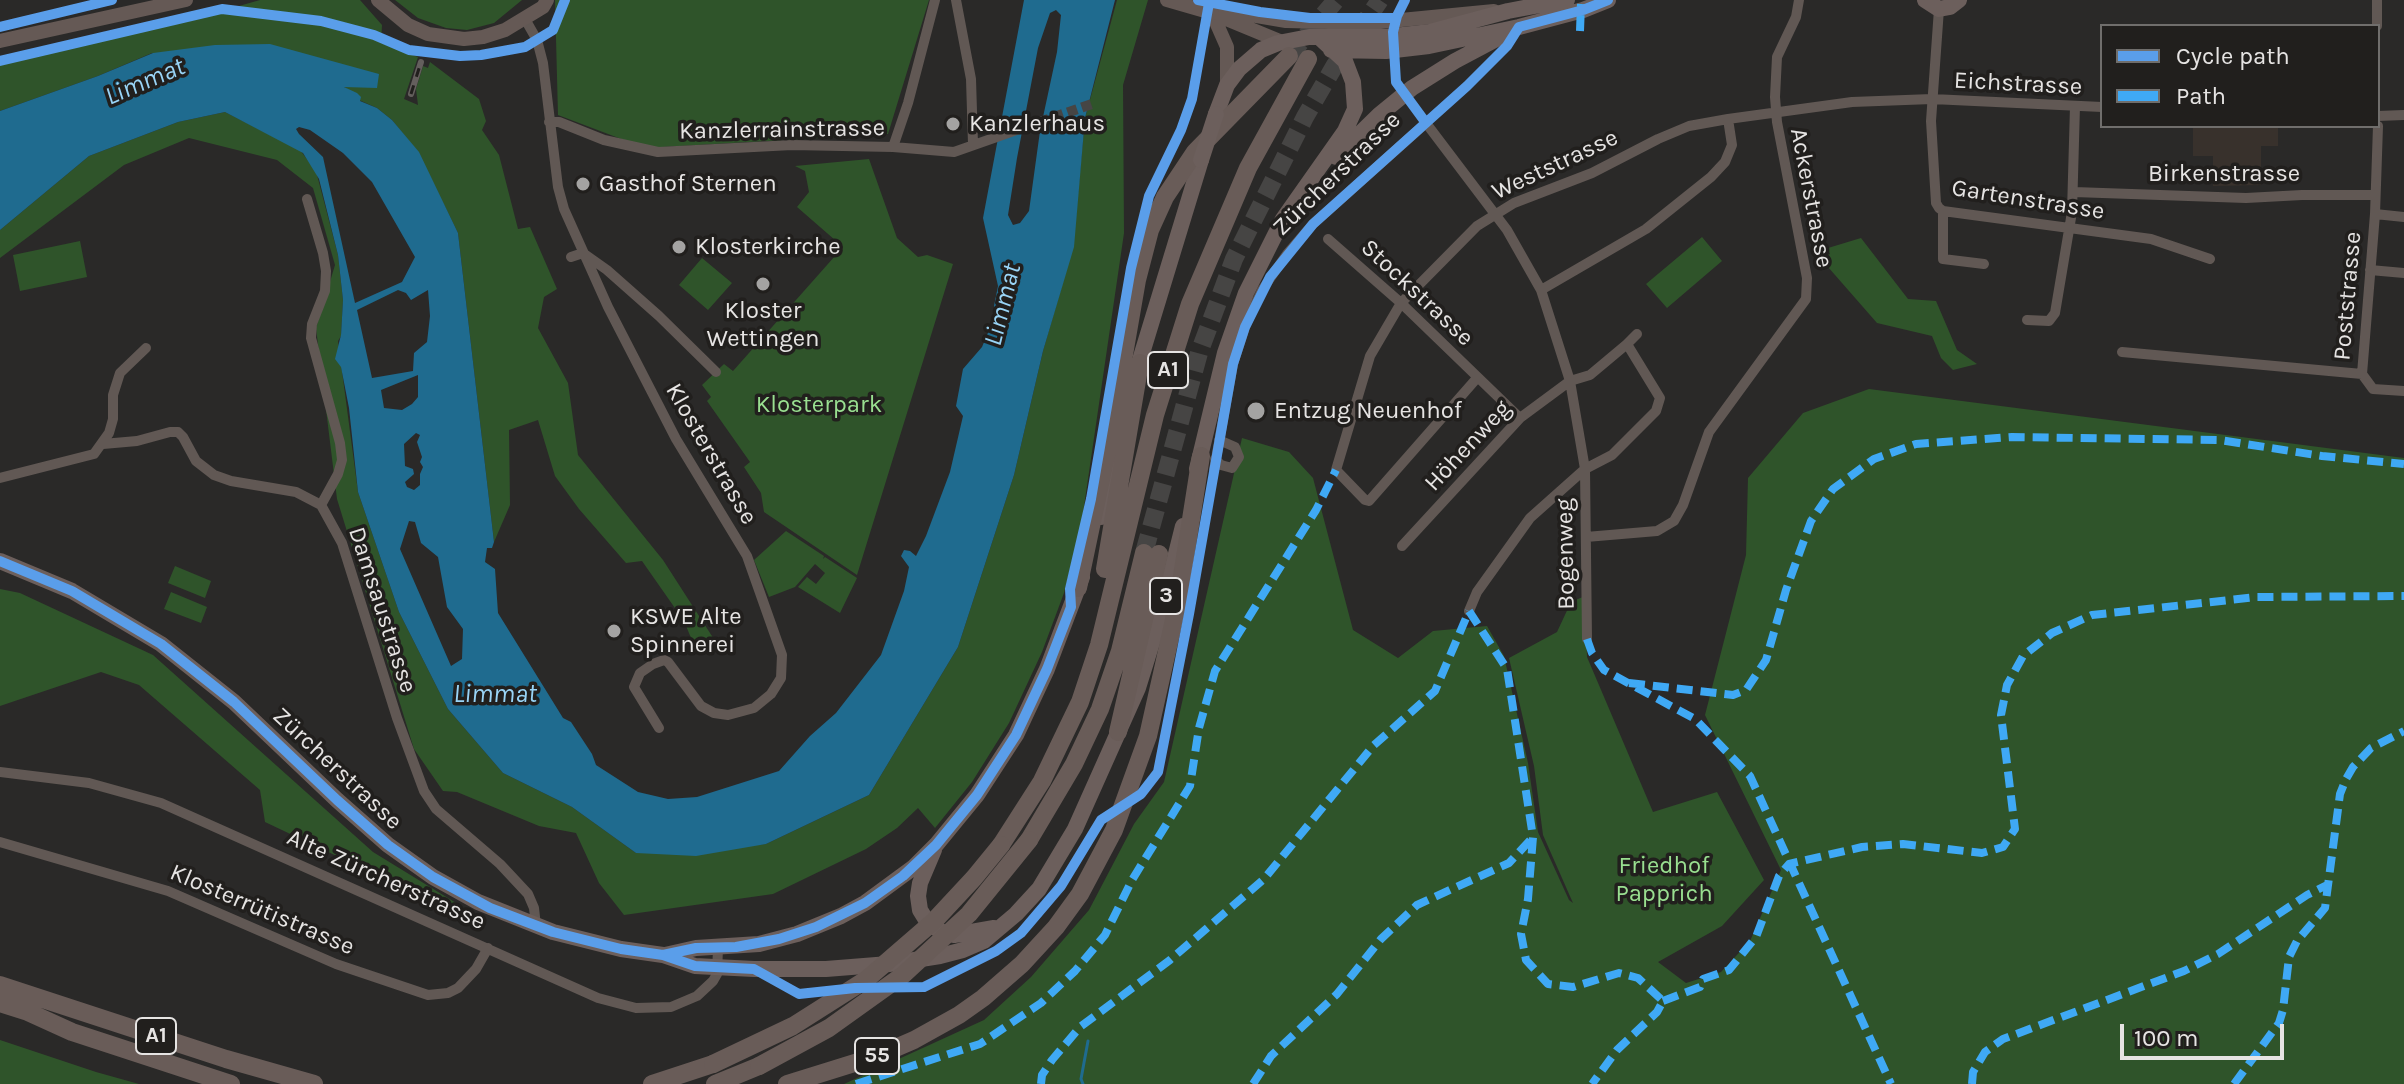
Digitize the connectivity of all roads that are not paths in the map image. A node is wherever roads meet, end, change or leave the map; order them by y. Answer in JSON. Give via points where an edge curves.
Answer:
{"nodes":[{"id":1,"x":186,"y":0,"type":"edge"},
{"id":2,"x":378,"y":0,"type":"edge"},
{"id":3,"x":532,"y":0,"type":"edge"},
{"id":4,"x":547,"y":0,"type":"edge"},
{"id":5,"x":935,"y":0,"type":"edge"},
{"id":6,"x":1167,"y":0,"type":"edge"},
{"id":7,"x":1567,"y":0,"type":"edge"},
{"id":8,"x":1608,"y":0,"type":"edge"},
{"id":9,"x":1799,"y":0,"type":"edge"},
{"id":10,"x":1959,"y":0,"type":"edge"},
{"id":11,"x":2377,"y":0,"type":"edge"},
{"id":12,"x":956,"y":2,"type":"edge"},
{"id":13,"x":1932,"y":4,"type":"edge"},
{"id":14,"x":1508,"y":11,"type":"junction"},
{"id":15,"x":1212,"y":13,"type":"junction"},
{"id":16,"x":525,"y":19,"type":"junction"},
{"id":17,"x":1286,"y":21,"type":"junction"},
{"id":18,"x":2377,"y":24,"type":"edge"},
{"id":19,"x":1519,"y":27,"type":"junction"},
{"id":20,"x":1319,"y":37,"type":"junction"},
{"id":21,"x":0,"y":41,"type":"edge"},
{"id":22,"x":1285,"y":49,"type":"junction"},
{"id":23,"x":1335,"y":51,"type":"junction"},
{"id":24,"x":1308,"y":59,"type":"tunnel mouth"},
{"id":25,"x":1227,"y":85,"type":"junction"},
{"id":26,"x":1932,"y":99,"type":"junction"},
{"id":27,"x":2075,"y":106,"type":"junction"},
{"id":28,"x":2100,"y":107,"type":"edge"},
{"id":29,"x":1776,"y":112,"type":"junction"},
{"id":30,"x":2380,"y":114,"type":"edge"},
{"id":31,"x":2404,"y":115,"type":"edge"},
{"id":32,"x":1728,"y":119,"type":"junction"},
{"id":33,"x":549,"y":122,"type":"junction"},
{"id":34,"x":1426,"y":123,"type":"joint"},
{"id":35,"x":1025,"y":127,"type":"tunnel mouth"},
{"id":36,"x":2378,"y":128,"type":"edge"},
{"id":37,"x":973,"y":144,"type":"junction"},
{"id":38,"x":893,"y":147,"type":"junction"},
{"id":39,"x":1309,"y":183,"type":"junction"},
{"id":40,"x":2074,"y":192,"type":"junction"},
{"id":41,"x":2374,"y":195,"type":"junction"},
{"id":42,"x":307,"y":199,"type":"dead end"},
{"id":43,"x":1943,"y":211,"type":"junction"},
{"id":44,"x":1496,"y":212,"type":"junction"},
{"id":45,"x":2375,"y":214,"type":"junction"},
{"id":46,"x":2404,"y":217,"type":"edge"},
{"id":47,"x":2069,"y":227,"type":"junction"},
{"id":48,"x":1328,"y":239,"type":"dead end"},
{"id":49,"x":583,"y":253,"type":"junction"},
{"id":50,"x":571,"y":257,"type":"dead end"},
{"id":51,"x":2210,"y":259,"type":"dead end"},
{"id":52,"x":1984,"y":264,"type":"dead end"},
{"id":53,"x":2370,"y":270,"type":"junction"},
{"id":54,"x":2404,"y":273,"type":"edge"},
{"id":55,"x":1541,"y":290,"type":"junction"},
{"id":56,"x":1401,"y":303,"type":"junction"},
{"id":57,"x":2027,"y":320,"type":"dead end"},
{"id":58,"x":1637,"y":334,"type":"dead end"},
{"id":59,"x":1627,"y":344,"type":"junction"},
{"id":60,"x":146,"y":348,"type":"dead end"},
{"id":61,"x":2122,"y":352,"type":"dead end"},
{"id":62,"x":1140,"y":363,"type":"junction"},
{"id":63,"x":716,"y":372,"type":"dead end"},
{"id":64,"x":2362,"y":374,"type":"junction"},
{"id":65,"x":1477,"y":378,"type":"junction"},
{"id":66,"x":1570,"y":381,"type":"junction"},
{"id":67,"x":2404,"y":391,"type":"edge"},
{"id":68,"x":1520,"y":418,"type":"junction"},
{"id":69,"x":1219,"y":440,"type":"junction"},
{"id":70,"x":103,"y":444,"type":"junction"},
{"id":71,"x":1210,"y":462,"type":"junction"},
{"id":72,"x":1585,"y":469,"type":"junction"},
{"id":73,"x":0,"y":478,"type":"edge"},
{"id":74,"x":1369,"y":501,"type":"joint"},
{"id":75,"x":321,"y":505,"type":"junction"},
{"id":76,"x":1586,"y":537,"type":"junction"},
{"id":77,"x":1402,"y":546,"type":"dead end"},
{"id":78,"x":2,"y":561,"type":"edge"},
{"id":79,"x":1078,"y":588,"type":"junction"},
{"id":80,"x":1469,"y":611,"type":"dead end"},
{"id":81,"x":1587,"y":639,"type":"dead end"},
{"id":82,"x":1080,"y":702,"type":"junction"},
{"id":83,"x":659,"y":728,"type":"dead end"},
{"id":84,"x":1118,"y":732,"type":"junction"},
{"id":85,"x":0,"y":772,"type":"edge"},
{"id":86,"x":0,"y":842,"type":"edge"},
{"id":87,"x":936,"y":845,"type":"junction"},
{"id":88,"x":536,"y":926,"type":"junction"},
{"id":89,"x":1002,"y":926,"type":"junction"},
{"id":90,"x":488,"y":948,"type":"junction"},
{"id":91,"x":718,"y":948,"type":"junction"},
{"id":92,"x":663,"y":955,"type":"junction"},
{"id":93,"x":717,"y":968,"type":"junction"},
{"id":94,"x":0,"y":985,"type":"edge"},
{"id":95,"x":0,"y":1003,"type":"edge"},
{"id":96,"x":0,"y":1016,"type":"edge"},
{"id":97,"x":72,"y":1032,"type":"junction"},
{"id":98,"x":231,"y":1084,"type":"edge"},
{"id":99,"x":314,"y":1084,"type":"edge"},
{"id":100,"x":652,"y":1084,"type":"edge"},
{"id":101,"x":715,"y":1084,"type":"edge"},
{"id":102,"x":788,"y":1084,"type":"edge"}],
"edges":[{"from":1,"to":21,"type":"main road"},
{"from":2,"to":16,"type":"main road","via":[[408,25],[449,38],[483,37]]},
{"from":3,"to":16,"type":"main road"},
{"from":4,"to":16,"type":"main road"},
{"from":5,"to":38,"type":"street"},
{"from":6,"to":15,"type":"main road","bridge":true},
{"from":7,"to":14,"type":"main road","number":"3"},
{"from":8,"to":19,"type":"main road","number":"3"},
{"from":9,"to":29,"type":"street","name":"Ackerstrasse","via":[[1777,57]]},
{"from":10,"to":13,"type":"main road","via":[[1950,7]]},
{"from":11,"to":18,"type":"street"},
{"from":12,"to":37,"type":"street","via":[[971,79]]},
{"from":13,"to":26,"type":"street","name":"Gartenstrasse"},
{"from":14,"to":17,"type":"main road","number":"3","via":[[1370,23]]},
{"from":14,"to":20,"type":"main road","number":"3","via":[[1414,34]]},
{"from":15,"to":17,"type":"main road","number":"3"},
{"from":15,"to":22,"type":"main road"},
{"from":15,"to":25,"type":"main road","via":[[1227,47]]},
{"from":16,"to":33,"type":"street","name":"Klosterstrasse","via":[[543,63]]},
{"from":17,"to":20,"type":"main road","number":"3"},
{"from":19,"to":23,"type":"main road","via":[[1409,49]]},
{"from":19,"to":39,"type":"main road","number":"3","via":[[1398,98]]},
{"from":20,"to":22,"type":"main road","number":"3"},
{"from":20,"to":23,"type":"main road","number":"3"},
{"from":22,"to":23,"type":"main road"},
{"from":22,"to":25,"type":"main road","number":"3","via":[[1253,56]]},
{"from":22,"to":79,"type":"highway","via":[[1195,152],[1150,230]]},
{"from":23,"to":39,"type":"main road","number":"3","via":[[1349,70],[1355,109]]},
{"from":24,"to":82,"type":"highway","number":"A1","via":[[1235,194],[1190,304],[1151,430]]},
{"from":25,"to":62,"type":"main road","number":"3","bridge":true},
{"from":26,"to":27,"type":"street","name":"Eichstrasse"},
{"from":26,"to":29,"type":"street","name":"Weststrasse"},
{"from":26,"to":43,"type":"street","name":"Gartenstrasse","via":[[1936,203]]},
{"from":27,"to":28,"type":"street","name":"Eichstrasse"},
{"from":27,"to":40,"type":"street"},
{"from":29,"to":32,"type":"street","name":"Weststrasse"},
{"from":29,"to":76,"type":"street","name":"Ackerstrasse","via":[[1807,278],[1806,299],[1709,432],[1674,521],[1657,531]]},
{"from":30,"to":31,"type":"street"},
{"from":32,"to":44,"type":"street","name":"Weststrasse","via":[[1689,126]]},
{"from":32,"to":55,"type":"street","via":[[1732,145],[1711,177],[1646,229]]},
{"from":33,"to":38,"type":"street","name":"Kanzlerrainstrasse","via":[[658,152],[792,145]]},
{"from":33,"to":49,"type":"street","name":"Klosterstrasse","via":[[559,198]]},
{"from":34,"to":44,"type":"street","name":"Bogenweg"},
{"from":34,"to":69,"type":"street","name":"Zürcherstrasse","via":[[1313,224],[1270,277],[1238,346]]},
{"from":35,"to":37,"type":"street","name":"Kanzlerrainstrasse"},
{"from":36,"to":41,"type":"street","name":"Poststrasse"},
{"from":37,"to":38,"type":"street","name":"Kanzlerrainstrasse","via":[[954,152]]},
{"from":39,"to":71,"type":"main road","number":"3","via":[[1273,236],[1239,310],[1221,365]]},
{"from":40,"to":41,"type":"street","name":"Birkenstrasse","via":[[2246,198]]},
{"from":40,"to":47,"type":"street"},
{"from":41,"to":45,"type":"street","name":"Poststrasse"},
{"from":42,"to":75,"type":"street","via":[[326,271],[311,338],[342,460]]},
{"from":43,"to":47,"type":"street","name":"Gartenstrasse"},
{"from":43,"to":52,"type":"street","via":[[1943,259]]},
{"from":44,"to":55,"type":"street","name":"Bogenweg"},
{"from":44,"to":56,"type":"street","name":"Weststrasse"},
{"from":45,"to":46,"type":"street"},
{"from":45,"to":53,"type":"street","name":"Poststrasse"},
{"from":47,"to":51,"type":"street","name":"Gartenstrasse","via":[[2151,239]]},
{"from":47,"to":57,"type":"street","via":[[2055,313],[2049,321]]},
{"from":48,"to":56,"type":"street","name":"Stockstrasse"},
{"from":49,"to":50,"type":"street"},
{"from":49,"to":63,"type":"street"},
{"from":49,"to":83,"type":"street","name":"Klosterstrasse","via":[[687,459],[747,556],[782,655],[781,678],[771,694],[754,708],[728,715],[701,706],[668,662],[653,664],[640,673],[634,687]]},
{"from":53,"to":54,"type":"street"},
{"from":53,"to":64,"type":"street","name":"Poststrasse"},
{"from":55,"to":66,"type":"street","name":"Bogenweg"},
{"from":56,"to":65,"type":"street","name":"Stockstrasse"},
{"from":56,"to":74,"type":"street","name":"Weststrasse","via":[[1370,356],[1336,470]]},
{"from":58,"to":59,"type":"street","name":"Höhenweg"},
{"from":59,"to":66,"type":"street","name":"Höhenweg","via":[[1590,375]]},
{"from":59,"to":72,"type":"street","via":[[1660,398],[1656,411],[1612,455]]},
{"from":60,"to":70,"type":"street","via":[[120,373]]},
{"from":61,"to":64,"type":"street","name":"Poststrasse"},
{"from":62,"to":79,"type":"main road","number":"3"},
{"from":62,"to":82,"type":"highway"},
{"from":64,"to":67,"type":"street","via":[[2373,389]]},
{"from":65,"to":68,"type":"street","name":"Stockstrasse"},
{"from":65,"to":74,"type":"street","name":"Stockstrasse"},
{"from":66,"to":68,"type":"street","name":"Höhenweg"},
{"from":66,"to":72,"type":"street","name":"Bogenweg"},
{"from":68,"to":77,"type":"street","name":"Höhenweg"},
{"from":69,"to":71,"type":"street","name":"Zürcherstrasse"},
{"from":69,"to":71,"type":"street","via":[[1235,447],[1239,457],[1232,468]]},
{"from":70,"to":73,"type":"street","via":[[94,454]]},
{"from":70,"to":75,"type":"street","name":"Damsaustrasse","via":[[178,432],[196,461],[214,475],[296,492]]},
{"from":71,"to":84,"type":"main road","number":"3","via":[[1138,688]]},
{"from":71,"to":102,"type":"highway","number":"55","via":[[1151,726],[1132,785],[1091,875],[1056,927],[1007,978],[959,1015],[877,1056]]},
{"from":72,"to":76,"type":"street","name":"Bogenweg"},
{"from":72,"to":80,"type":"street","via":[[1530,518]]},
{"from":75,"to":88,"type":"street","name":"Damsaustrasse","via":[[342,543],[424,791],[436,809],[528,894]]},
{"from":76,"to":81,"type":"street","name":"Bogenweg"},
{"from":78,"to":88,"type":"main road","name":"Zürcherstrasse","number":"3","via":[[88,600],[161,644],[222,691],[395,850],[464,895]]},
{"from":79,"to":87,"type":"main road","number":"3","via":[[1016,735]]},
{"from":82,"to":100,"type":"highway","number":"A1","bridge":true,"via":[[1042,781],[1001,845],[934,921],[867,979],[793,1026],[713,1064]]},
{"from":84,"to":89,"type":"main road","number":"3","via":[[1055,866]]},
{"from":84,"to":101,"type":"highway","bridge":true,"via":[[1152,553],[1100,709],[1060,791],[1029,840],[969,914],[903,975],[829,1028]]},
{"from":85,"to":90,"type":"street","name":"Alte Zürcherstrasse","via":[[89,783],[161,803]]},
{"from":86,"to":90,"type":"street","name":"Klosterrütistrasse","via":[[160,888],[359,973],[428,995],[458,988]]},
{"from":87,"to":89,"type":"main road","via":[[918,896],[928,923],[954,935]]},
{"from":87,"to":91,"type":"main road","number":"3","via":[[886,889],[841,916],[779,939]]},
{"from":88,"to":92,"type":"main road","name":"Zürcherstrasse","number":"3"},
{"from":89,"to":93,"type":"main road","number":"3","via":[[963,950],[902,962],[826,969]]},
{"from":90,"to":93,"type":"street","name":"Alte Zürcherstrasse","via":[[598,998],[636,1008],[683,1003],[707,988]]},
{"from":91,"to":92,"type":"main road","number":"3"},
{"from":91,"to":93,"type":"street"},
{"from":92,"to":93,"type":"main road","number":"3"},
{"from":94,"to":99,"type":"highway","number":"A1"},
{"from":95,"to":97,"type":"highway","number":"A1"},
{"from":96,"to":97,"type":"highway","number":"A1"},
{"from":97,"to":98,"type":"highway","number":"A1"}]}
